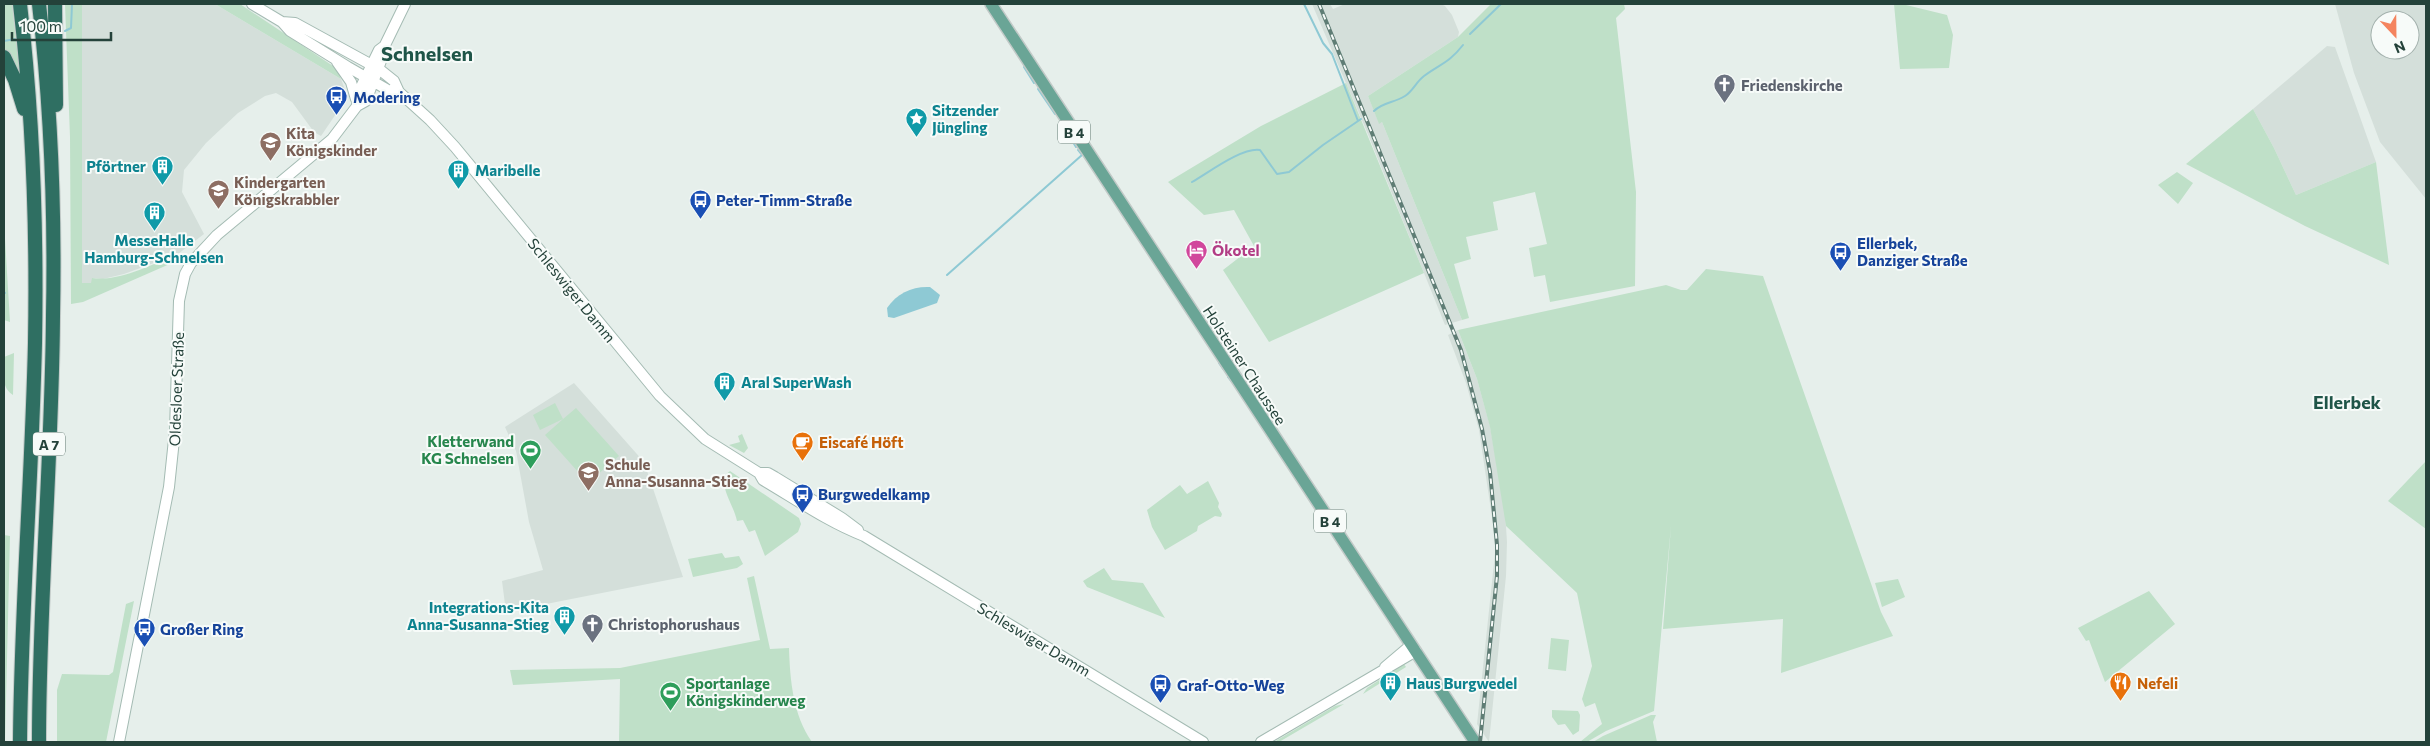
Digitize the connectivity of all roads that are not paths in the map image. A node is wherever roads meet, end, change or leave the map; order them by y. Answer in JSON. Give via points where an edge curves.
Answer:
{"nodes":[{"id":1,"x":20,"y":4,"type":"edge"},
{"id":2,"x":39,"y":4,"type":"edge"},
{"id":3,"x":55,"y":4,"type":"edge"},
{"id":4,"x":252,"y":4,"type":"edge"},
{"id":5,"x":405,"y":4,"type":"edge"},
{"id":6,"x":991,"y":4,"type":"edge"},
{"id":7,"x":282,"y":22,"type":"junction"},
{"id":8,"x":4,"y":57,"type":"edge"},
{"id":9,"x":335,"y":59,"type":"junction"},
{"id":10,"x":375,"y":67,"type":"junction"},
{"id":11,"x":370,"y":80,"type":"junction"},
{"id":12,"x":399,"y":92,"type":"junction"},
{"id":13,"x":357,"y":104,"type":"junction"},
{"id":14,"x":32,"y":139,"type":"junction"},
{"id":15,"x":51,"y":145,"type":"junction"},
{"id":16,"x":45,"y":550,"type":"junction"},
{"id":17,"x":25,"y":552,"type":"junction"},
{"id":18,"x":33,"y":616,"type":"junction"},
{"id":19,"x":1413,"y":648,"type":"junction"},
{"id":20,"x":21,"y":681,"type":"junction"},
{"id":21,"x":40,"y":681,"type":"junction"},
{"id":22,"x":20,"y":742,"type":"edge"},
{"id":23,"x":39,"y":742,"type":"edge"},
{"id":24,"x":119,"y":742,"type":"edge"},
{"id":25,"x":1203,"y":742,"type":"edge"},
{"id":26,"x":1261,"y":742,"type":"edge"},
{"id":27,"x":1475,"y":742,"type":"edge"}],
"edges":[{"from":1,"to":14,"type":"highway","number":"A 7"},
{"from":2,"to":15,"type":"highway","number":"A 7"},
{"from":3,"to":15,"type":"highway","via":[[57,68]]},
{"from":4,"to":7,"type":"main road","name":"Schleswiger Damm"},
{"from":5,"to":10,"type":"main road","name":"Oldesloer Straße","via":[[385,45],[379,50]]},
{"from":6,"to":19,"type":"main road","name":"Holsteiner Chaussee","number":"B 4"},
{"from":7,"to":9,"type":"main road","name":"Schleswiger Damm","via":[[290,31]]},
{"from":7,"to":10,"type":"main road","name":"Schleswiger Damm","via":[[295,23]]},
{"from":8,"to":14,"type":"highway","via":[[15,80]]},
{"from":9,"to":11,"type":"main road","name":"Schleswiger Damm"},
{"from":9,"to":13,"type":"main road","via":[[351,82]]},
{"from":10,"to":11,"type":"main road","name":"Oldesloer Straße"},
{"from":10,"to":12,"type":"main road","name":"Schleswiger Damm","via":[[394,81]]},
{"from":11,"to":12,"type":"main road","name":"Schleswiger Damm"},
{"from":11,"to":13,"type":"main road","name":"Oldesloer Straße","via":[[366,100]]},
{"from":12,"to":25,"type":"main road","name":"Schleswiger Damm","via":[[455,146],[660,396],[710,443],[814,511],[864,536]]},
{"from":13,"to":24,"type":"main road","name":"Oldesloer Straße","via":[[342,128],[323,148],[217,235],[185,274],[179,301],[176,430],[169,487]]},
{"from":14,"to":17,"type":"highway","number":"A 7","via":[[35,344]]},
{"from":15,"to":16,"type":"highway","number":"A 7","via":[[53,317]]},
{"from":16,"to":18,"type":"highway","number":"A 7"},
{"from":16,"to":21,"type":"highway","number":"A 7"},
{"from":17,"to":18,"type":"highway","number":"A 7"},
{"from":17,"to":20,"type":"highway","number":"A 7"},
{"from":18,"to":20,"type":"highway","number":"A 7"},
{"from":18,"to":21,"type":"highway","number":"A 7"},
{"from":19,"to":26,"type":"main road"},
{"from":19,"to":27,"type":"main road","name":"Holsteiner Chaussee","number":"B 4"},
{"from":20,"to":22,"type":"highway","number":"A 7"},
{"from":21,"to":23,"type":"highway","number":"A 7"}]}
